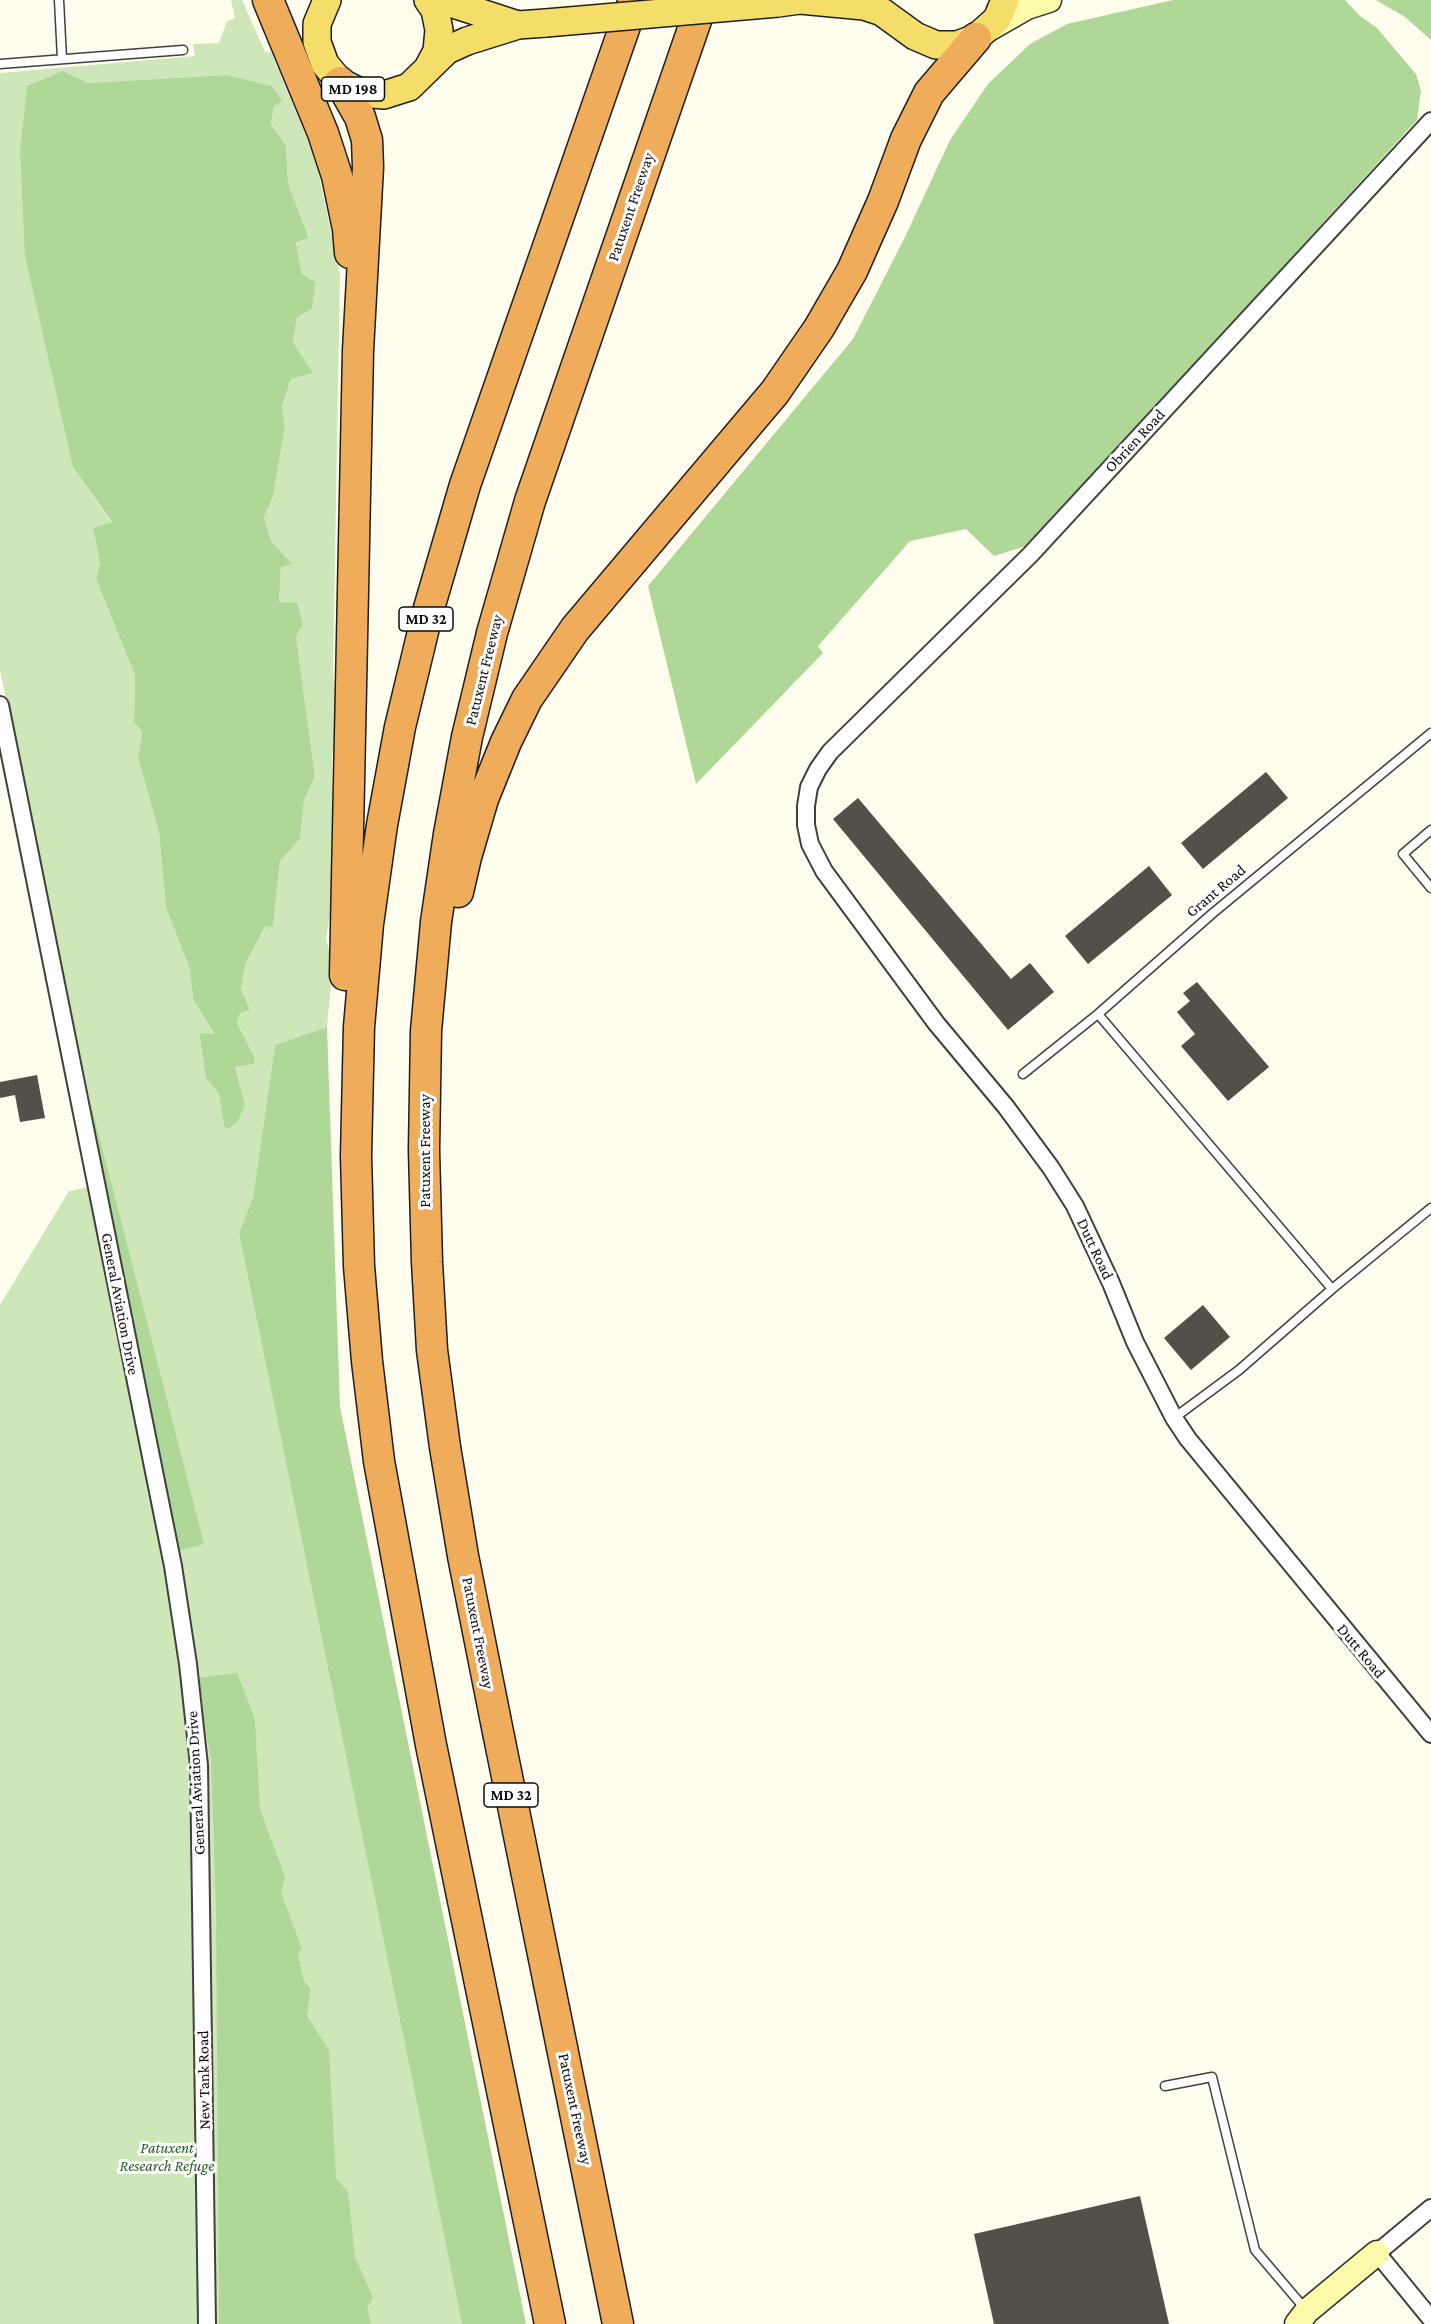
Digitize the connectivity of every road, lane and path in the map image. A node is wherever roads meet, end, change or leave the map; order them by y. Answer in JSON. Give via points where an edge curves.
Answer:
{"nodes":[{"id":1,"x":59,"y":0,"type":"edge"},
{"id":2,"x":268,"y":0,"type":"edge"},
{"id":3,"x":302,"y":0,"type":"edge"},
{"id":4,"x":428,"y":0,"type":"edge"},
{"id":5,"x":441,"y":0,"type":"edge"},
{"id":6,"x":634,"y":0,"type":"edge"},
{"id":7,"x":703,"y":0,"type":"edge"},
{"id":8,"x":1005,"y":0,"type":"edge"},
{"id":9,"x":1049,"y":0,"type":"edge"},
{"id":10,"x":793,"y":1,"type":"edge"},
{"id":11,"x":322,"y":12,"type":"edge"},
{"id":12,"x":895,"y":12,"type":"edge"},
{"id":13,"x":518,"y":25,"type":"junction"},
{"id":14,"x":980,"y":35,"type":"junction"},
{"id":15,"x":183,"y":50,"type":"dead end"},
{"id":16,"x":62,"y":59,"type":"junction"},
{"id":17,"x":0,"y":64,"type":"edge"},
{"id":18,"x":425,"y":73,"type":"junction"},
{"id":19,"x":340,"y":82,"type":"junction"},
{"id":20,"x":1431,"y":121,"type":"edge"},
{"id":21,"x":358,"y":351,"type":"junction"},
{"id":22,"x":0,"y":705,"type":"edge"},
{"id":23,"x":1431,"y":733,"type":"edge"},
{"id":24,"x":830,"y":752,"type":"joint"},
{"id":25,"x":1431,"y":830,"type":"edge"},
{"id":26,"x":1431,"y":888,"type":"edge"},
{"id":27,"x":1098,"y":1014,"type":"junction"},
{"id":28,"x":1023,"y":1074,"type":"dead end"},
{"id":29,"x":1431,"y":1208,"type":"edge"},
{"id":30,"x":427,"y":1262,"type":"junction"},
{"id":31,"x":359,"y":1266,"type":"junction"},
{"id":32,"x":1332,"y":1289,"type":"junction"},
{"id":33,"x":1174,"y":1418,"type":"junction"},
{"id":34,"x":1431,"y":1734,"type":"edge"},
{"id":35,"x":201,"y":1907,"type":"joint"},
{"id":36,"x":1165,"y":2086,"type":"dead end"},
{"id":37,"x":1431,"y":2208,"type":"edge"},
{"id":38,"x":1377,"y":2253,"type":"junction"},
{"id":39,"x":1302,"y":2318,"type":"edge"},
{"id":40,"x":1431,"y":2319,"type":"edge"},
{"id":41,"x":207,"y":2324,"type":"edge"},
{"id":42,"x":550,"y":2324,"type":"edge"},
{"id":43,"x":618,"y":2324,"type":"edge"}],
"edges":[{"from":1,"to":16,"type":"lane"},
{"from":2,"to":21,"type":"highway","via":[[337,176],[348,229]]},
{"from":3,"to":11,"type":"main road","number":"MD 198"},
{"from":4,"to":18,"type":"main road","via":[[435,10],[439,30],[437,51]]},
{"from":5,"to":13,"type":"main road","number":"MD 198"},
{"from":6,"to":31,"type":"highway","number":"MD 32","via":[[465,485],[400,727],[368,924],[359,1027]]},
{"from":7,"to":30,"type":"highway","name":"Patuxent Freeway","number":"MD 32","via":[[530,501],[467,737],[448,834],[426,1031]]},
{"from":8,"to":14,"type":"main road","via":[[997,19]]},
{"from":9,"to":14,"type":"street","number":"MD 198","via":[[1027,7]]},
{"from":10,"to":12,"type":"main road","number":"MD 198"},
{"from":10,"to":13,"type":"main road","number":"MD 198","bridge":true},
{"from":11,"to":19,"type":"main road","number":"MD 198","via":[[317,42],[325,64]]},
{"from":12,"to":14,"type":"main road","number":"MD 198","via":[[915,36],[936,45],[957,45]]},
{"from":13,"to":18,"type":"main road","number":"MD 198","via":[[447,50]]},
{"from":14,"to":30,"type":"highway","via":[[929,93],[852,271],[819,328],[775,392],[575,629],[527,699],[506,742],[471,838],[451,925]]},
{"from":15,"to":16,"type":"lane"},
{"from":16,"to":17,"type":"lane"},
{"from":18,"to":19,"type":"main road","number":"MD 198","via":[[409,87],[384,95],[362,93]]},
{"from":19,"to":21,"type":"highway","via":[[360,117],[367,140]]},
{"from":20,"to":24,"type":"street","name":"Obrien Road","via":[[1030,555]]},
{"from":21,"to":31,"type":"highway","via":[[343,1026],[348,1157]]},
{"from":22,"to":35,"type":"street","name":"General Aviation Drive","via":[[173,1566],[199,1765]]},
{"from":23,"to":27,"type":"lane","name":"Grant Road","via":[[1213,913]]},
{"from":24,"to":33,"type":"street","name":"Dutt Road","via":[[809,787],[806,806],[806,825],[816,857],[859,921],[1006,1107],[1063,1187]]},
{"from":25,"to":26,"type":"lane","via":[[1402,855]]},
{"from":27,"to":28,"type":"lane","name":"Grant Road"},
{"from":27,"to":32,"type":"lane"},
{"from":29,"to":32,"type":"lane"},
{"from":30,"to":43,"type":"highway","name":"Patuxent Freeway","number":"MD 32","via":[[432,1350],[463,1556]]},
{"from":31,"to":42,"type":"highway","number":"MD 32","via":[[375,1428],[398,1573]]},
{"from":32,"to":33,"type":"lane","via":[[1239,1370]]},
{"from":33,"to":34,"type":"street","name":"Dutt Road","via":[[1215,1475]]},
{"from":35,"to":41,"type":"street","name":"New Tank Road"},
{"from":36,"to":39,"type":"lane","via":[[1212,2077],[1255,2250]]},
{"from":37,"to":38,"type":"street"},
{"from":38,"to":39,"type":"street"},
{"from":38,"to":40,"type":"street"}]}
